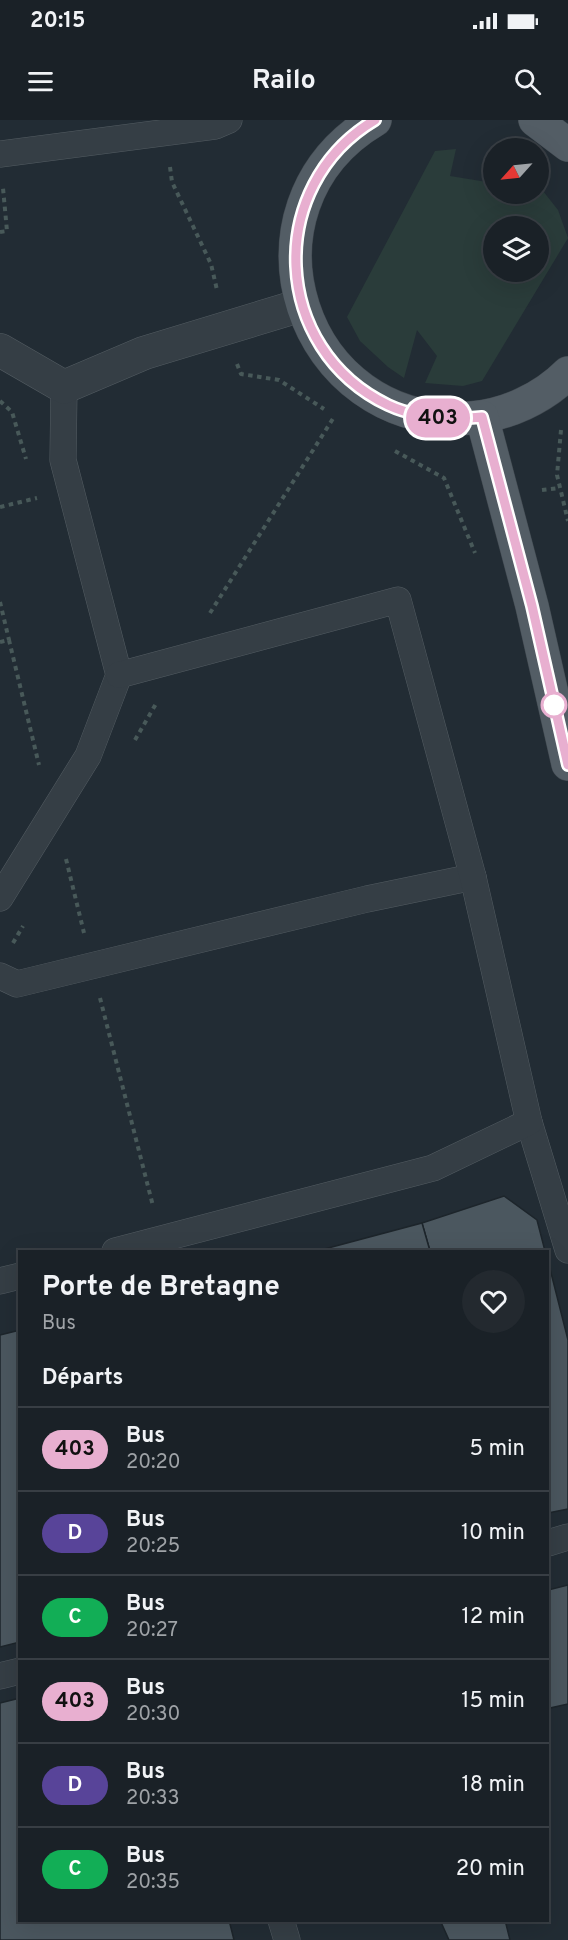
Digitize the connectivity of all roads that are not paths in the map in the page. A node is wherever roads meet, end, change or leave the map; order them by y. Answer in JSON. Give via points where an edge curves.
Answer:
{"nodes":[{"id":1,"x":229,"y":120,"type":"edge"},
{"id":2,"x":375,"y":120,"type":"edge"},
{"id":3,"x":535,"y":120,"type":"edge"},
{"id":4,"x":568,"y":145,"type":"edge"},
{"id":5,"x":0,"y":154,"type":"edge"},
{"id":6,"x":302,"y":304,"type":"junction"},
{"id":7,"x":0,"y":351,"type":"edge"},
{"id":8,"x":568,"y":373,"type":"edge"},
{"id":9,"x":63,"y":387,"type":"junction"},
{"id":10,"x":482,"y":417,"type":"junction"},
{"id":11,"x":119,"y":675,"type":"junction"},
{"id":12,"x":568,"y":765,"type":"edge"},
{"id":13,"x":473,"y":877,"type":"junction"},
{"id":14,"x":0,"y":898,"type":"edge"},
{"id":15,"x":0,"y":976,"type":"edge"},
{"id":16,"x":529,"y":1122,"type":"junction"},
{"id":17,"x":119,"y":1250,"type":"edge"},
{"id":18,"x":568,"y":1250,"type":"edge"},
{"id":19,"x":18,"y":1276,"type":"edge"},
{"id":20,"x":0,"y":1281,"type":"edge"},
{"id":21,"x":568,"y":1537,"type":"edge"},
{"id":22,"x":549,"y":1543,"type":"edge"},
{"id":23,"x":18,"y":1672,"type":"edge"},
{"id":24,"x":0,"y":1676,"type":"edge"},
{"id":25,"x":282,"y":1922,"type":"edge"},
{"id":26,"x":286,"y":1940,"type":"edge"}],
"edges":[{"from":1,"to":5,"type":"lane","via":[[215,126]]},
{"from":2,"to":6,"type":"main road","via":[[337,150],[307,197],[295,251]]},
{"from":3,"to":4,"type":"main road"},
{"from":6,"to":9,"type":"street","via":[[144,353]]},
{"from":6,"to":10,"type":"main road","via":[[317,340],[361,389],[389,405],[419,415],[451,420]]},
{"from":7,"to":9,"type":"street"},
{"from":8,"to":10,"type":"main road","via":[[535,399]]},
{"from":9,"to":11,"type":"lane","via":[[63,460]]},
{"from":10,"to":12,"type":"main road","via":[[532,606]]},
{"from":11,"to":13,"type":"lane","via":[[398,600]]},
{"from":11,"to":14,"type":"lane","via":[[88,756]]},
{"from":13,"to":15,"type":"lane","via":[[17,984]]},
{"from":13,"to":16,"type":"lane"},
{"from":16,"to":17,"type":"lane","via":[[433,1168]]},
{"from":16,"to":18,"type":"lane"},
{"from":19,"to":20,"type":"lane"},
{"from":21,"to":22,"type":"lane"},
{"from":23,"to":24,"type":"lane"},
{"from":25,"to":26,"type":"lane"}]}
